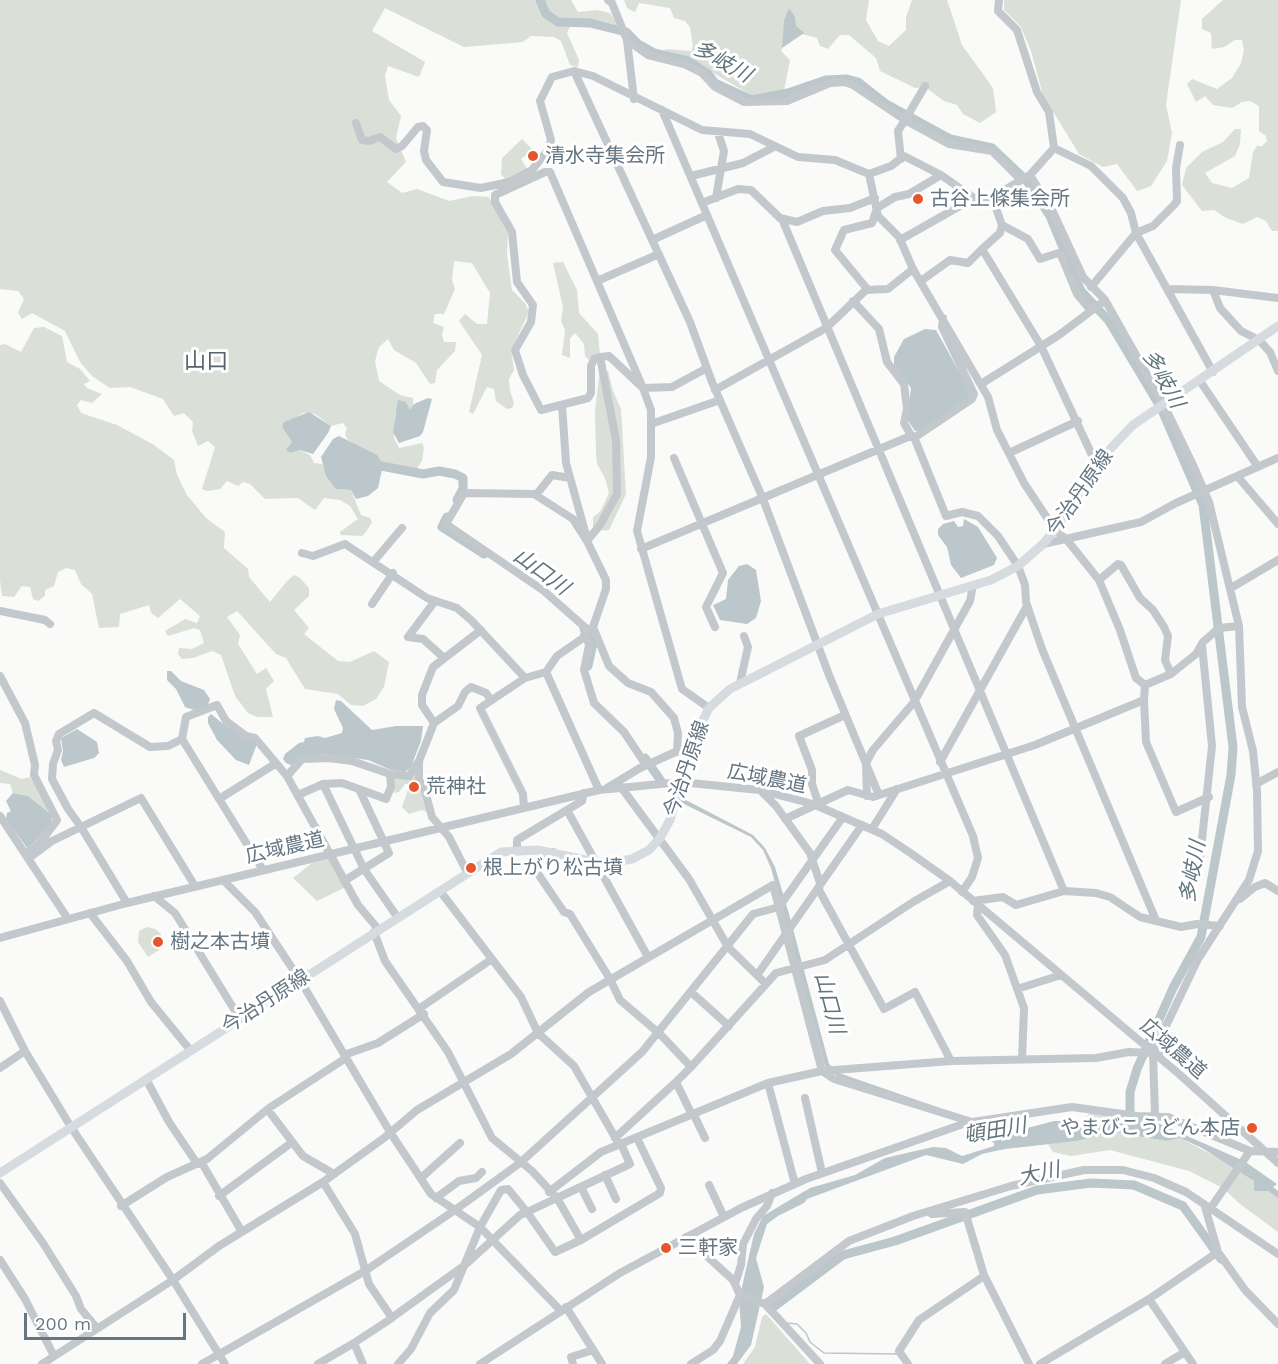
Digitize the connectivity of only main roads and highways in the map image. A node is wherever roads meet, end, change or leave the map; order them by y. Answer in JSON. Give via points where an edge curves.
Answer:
{"nodes":[{"id":1,"x":1278,"y":326,"type":"edge"},
{"id":2,"x":0,"y":1173,"type":"edge"}],
"edges":[{"from":1,"to":2,"type":"main road","name":"今治丹原線","via":[[1133,425],[1055,530],[1018,566],[991,580],[878,614],[740,683],[709,708],[691,745],[670,820],[649,850],[632,859],[596,862],[553,852],[501,852]]}]}
